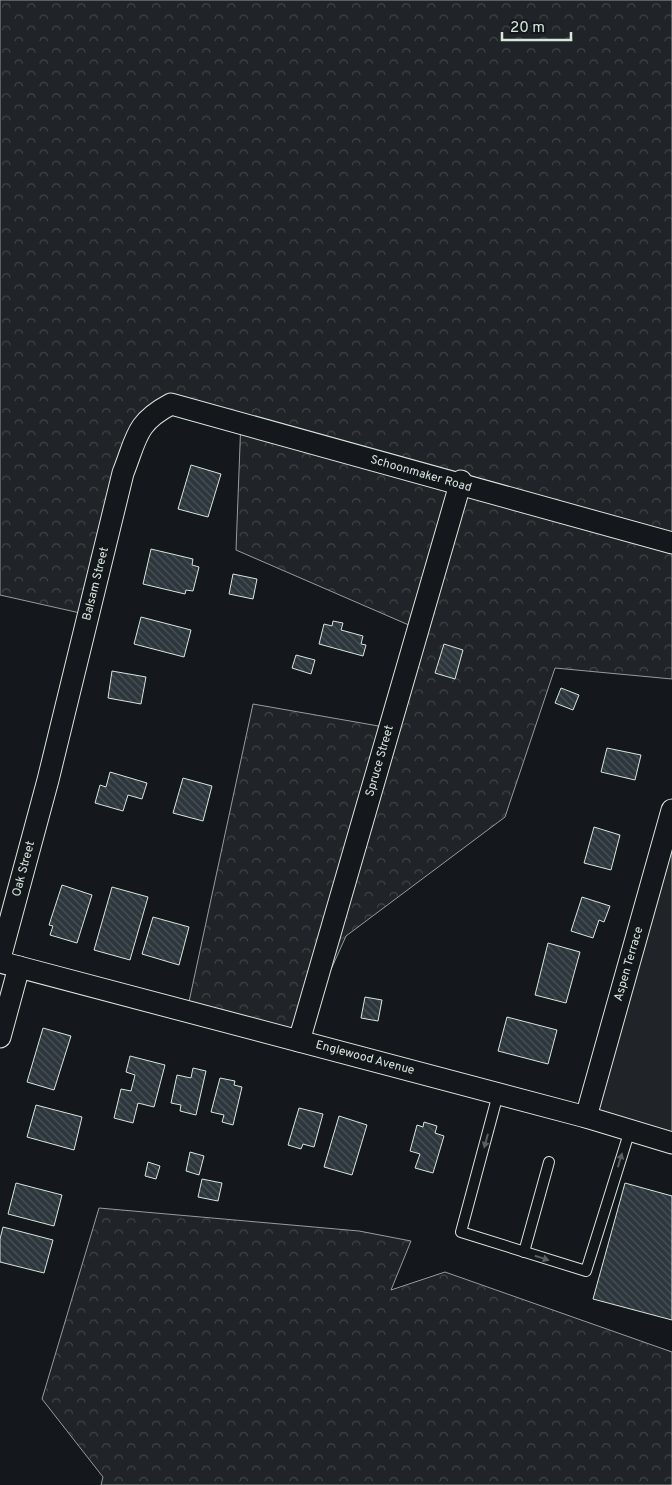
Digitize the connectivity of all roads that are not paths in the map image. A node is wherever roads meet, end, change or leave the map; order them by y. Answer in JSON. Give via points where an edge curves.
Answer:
{"nodes":[{"id":1,"x":171,"y":404,"type":"joint"},
{"id":2,"x":460,"y":483,"type":"junction"},
{"id":3,"x":672,"y":543,"type":"edge"},
{"id":4,"x":48,"y":780,"type":"joint"},
{"id":5,"x":672,"y":810,"type":"edge"},
{"id":6,"x":0,"y":958,"type":"edge"},
{"id":7,"x":10,"y":965,"type":"edge"},
{"id":8,"x":0,"y":1036,"type":"edge"},
{"id":9,"x":299,"y":1041,"type":"junction"},
{"id":10,"x":498,"y":1094,"type":"junction"},
{"id":11,"x":586,"y":1117,"type":"junction"},
{"id":12,"x":630,"y":1130,"type":"junction"},
{"id":13,"x":672,"y":1143,"type":"edge"},
{"id":14,"x":549,"y":1162,"type":"dead end"},
{"id":15,"x":524,"y":1252,"type":"junction"}],
"edges":[{"from":1,"to":2,"type":"street","name":"Schoonmaker Road"},
{"from":1,"to":4,"type":"street","name":"Balsam Street","via":[[142,424],[124,473]]},
{"from":2,"to":3,"type":"street","name":"Schoonmaker Road"},
{"from":2,"to":9,"type":"street","name":"Spruce Street"},
{"from":4,"to":6,"type":"street","name":"Oak Street"},
{"from":5,"to":11,"type":"street","name":"Aspen Terrace"},
{"from":7,"to":8,"type":"street"},
{"from":7,"to":9,"type":"street","name":"Englewood Avenue"},
{"from":9,"to":10,"type":"street","name":"Englewood Avenue"},
{"from":10,"to":11,"type":"street","name":"Englewood Avenue"},
{"from":10,"to":15,"type":"lane","one_way":true,"via":[[461,1232]]},
{"from":11,"to":12,"type":"street","name":"Englewood Avenue"},
{"from":12,"to":13,"type":"street","name":"Englewood Avenue"},
{"from":15,"to":12,"type":"lane","one_way":true,"via":[[586,1271]]},
{"from":14,"to":15,"type":"lane"}]}
